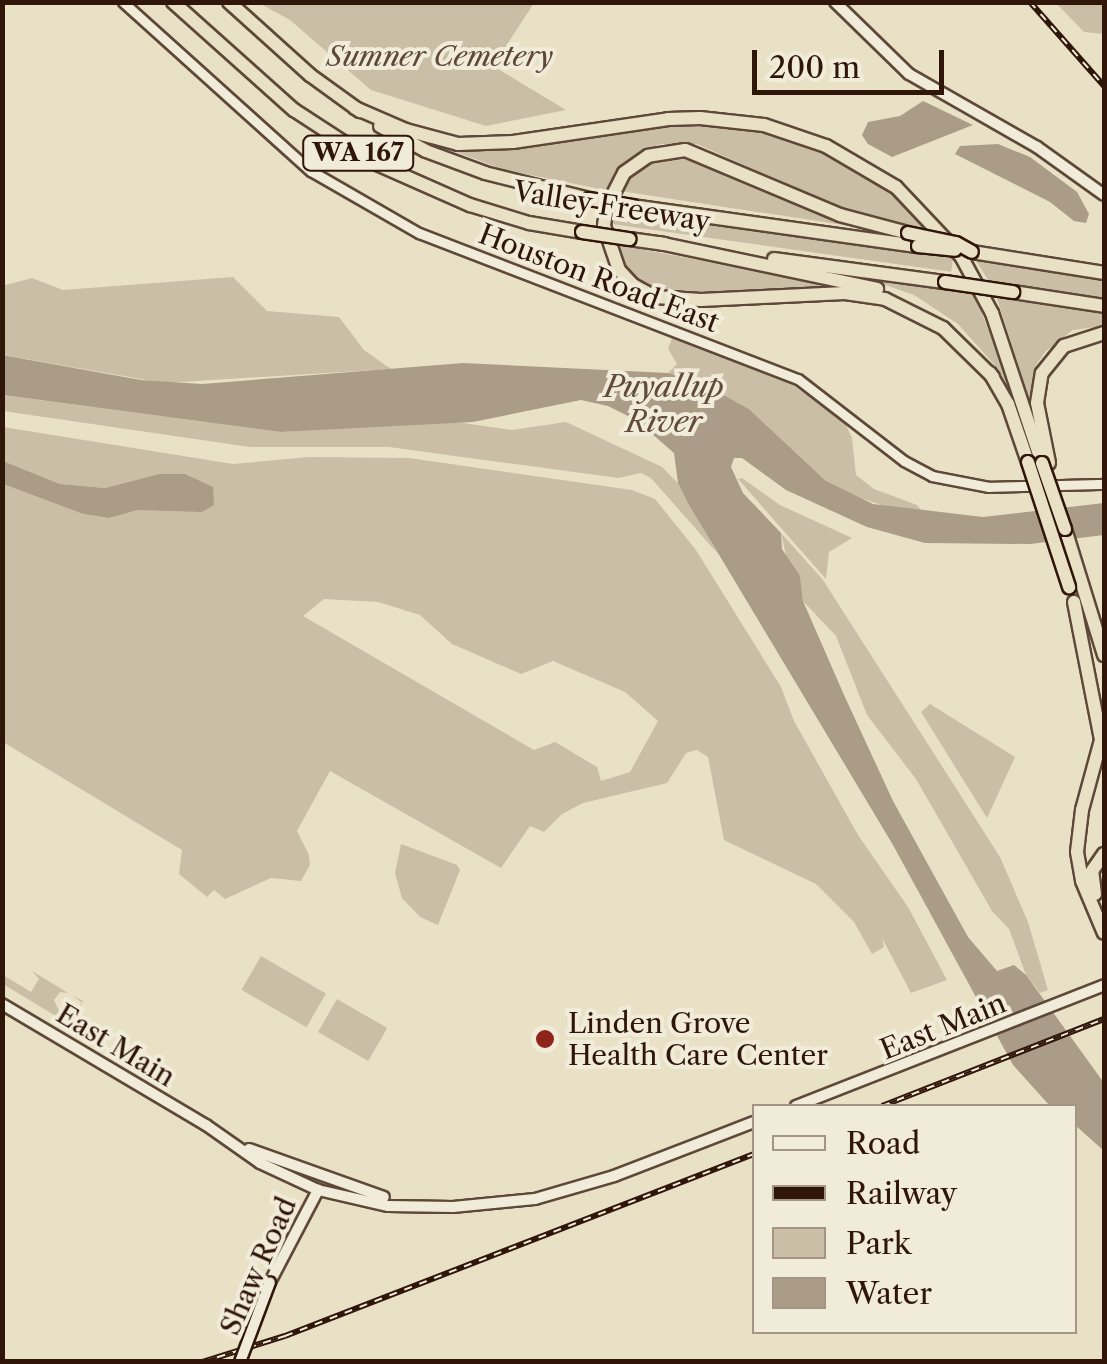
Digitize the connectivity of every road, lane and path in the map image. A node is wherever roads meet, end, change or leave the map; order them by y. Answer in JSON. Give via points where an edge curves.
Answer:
{"nodes":[{"id":1,"x":122,"y":2,"type":"edge"},
{"id":2,"x":173,"y":2,"type":"edge"},
{"id":3,"x":229,"y":2,"type":"edge"},
{"id":4,"x":835,"y":2,"type":"edge"},
{"id":5,"x":354,"y":108,"type":"junction"},
{"id":6,"x":1104,"y":195,"type":"edge"},
{"id":7,"x":659,"y":243,"type":"junction"},
{"id":8,"x":972,"y":252,"type":"junction"},
{"id":9,"x":1104,"y":272,"type":"edge"},
{"id":10,"x":1104,"y":306,"type":"edge"},
{"id":11,"x":1104,"y":333,"type":"edge"},
{"id":12,"x":992,"y":377,"type":"junction"},
{"id":13,"x":1040,"y":462,"type":"junction"},
{"id":14,"x":1104,"y":484,"type":"edge"},
{"id":15,"x":1076,"y":586,"type":"junction"},
{"id":16,"x":1074,"y":602,"type":"junction"},
{"id":17,"x":1092,"y":614,"type":"junction"},
{"id":18,"x":1104,"y":644,"type":"edge"},
{"id":19,"x":1104,"y":654,"type":"edge"},
{"id":20,"x":1104,"y":696,"type":"edge"},
{"id":21,"x":1104,"y":854,"type":"edge"},
{"id":22,"x":1104,"y":914,"type":"edge"},
{"id":23,"x":1104,"y":933,"type":"edge"},
{"id":24,"x":1104,"y":985,"type":"edge"},
{"id":25,"x":2,"y":1004,"type":"edge"},
{"id":26,"x":801,"y":1104,"type":"edge"},
{"id":27,"x":752,"y":1123,"type":"edge"},
{"id":28,"x":206,"y":1125,"type":"junction"},
{"id":29,"x":273,"y":1158,"type":"junction"},
{"id":30,"x":318,"y":1190,"type":"junction"},
{"id":31,"x":384,"y":1197,"type":"junction"},
{"id":32,"x":444,"y":1208,"type":"junction"},
{"id":33,"x":240,"y":1362,"type":"edge"}],
"edges":[{"from":1,"to":14,"type":"street","name":"Houston Road East","via":[[310,172],[420,233],[798,380],[932,476],[989,488]]},
{"from":2,"to":7,"type":"highway","name":"Valley Freeway","number":"WA 167","bridge":true,"via":[[294,110],[377,164],[529,223]]},
{"from":3,"to":5,"type":"highway","name":"Valley Freeway","number":"WA 167"},
{"from":4,"to":6,"type":"main road","via":[[909,74],[1037,147]]},
{"from":5,"to":8,"type":"highway","name":"Valley Freeway","number":"WA 167","bridge":true,"via":[[456,163],[589,199]]},
{"from":5,"to":13,"type":"highway","via":[[458,144],[700,118],[764,125],[826,146],[896,187],[961,256],[1000,331]]},
{"from":7,"to":10,"type":"highway","name":"Valley Freeway","number":"WA 167","bridge":true},
{"from":7,"to":12,"type":"highway","via":[[892,294],[960,334]]},
{"from":8,"to":9,"type":"highway","name":"Valley Freeway","number":"WA 167"},
{"from":8,"to":12,"type":"highway","bridge":true,"via":[[840,215],[685,150],[648,156],[624,174],[606,206],[604,226],[619,270],[655,297],[885,298],[943,328]]},
{"from":11,"to":13,"type":"highway","via":[[1064,346],[1042,373]]},
{"from":12,"to":13,"type":"highway"},
{"from":13,"to":15,"type":"highway","bridge":true},
{"from":13,"to":15,"type":"highway","bridge":true},
{"from":15,"to":16,"type":"highway"},
{"from":15,"to":17,"type":"highway"},
{"from":16,"to":20,"type":"highway"},
{"from":16,"to":23,"type":"highway","via":[[1101,740],[1077,852]]},
{"from":17,"to":18,"type":"highway"},
{"from":17,"to":19,"type":"highway"},
{"from":21,"to":22,"type":"highway","via":[[1091,878]]},
{"from":24,"to":26,"type":"main road","name":"East Main"},
{"from":25,"to":28,"type":"main road","name":"East Main"},
{"from":27,"to":32,"type":"main road","name":"East Main","via":[[570,1190]]},
{"from":28,"to":29,"type":"main road","name":"East Main"},
{"from":28,"to":30,"type":"main road","name":"East Main","via":[[260,1163]]},
{"from":29,"to":30,"type":"main road","name":"East Main"},
{"from":29,"to":31,"type":"main road","name":"East Main"},
{"from":30,"to":31,"type":"main road","name":"East Main","via":[[328,1184]]},
{"from":30,"to":32,"type":"main road","name":"East Main","via":[[388,1206]]},
{"from":30,"to":33,"type":"main road","name":"Shaw Road","bridge":true,"via":[[270,1282]]},
{"from":31,"to":32,"type":"main road","name":"East Main"}]}
